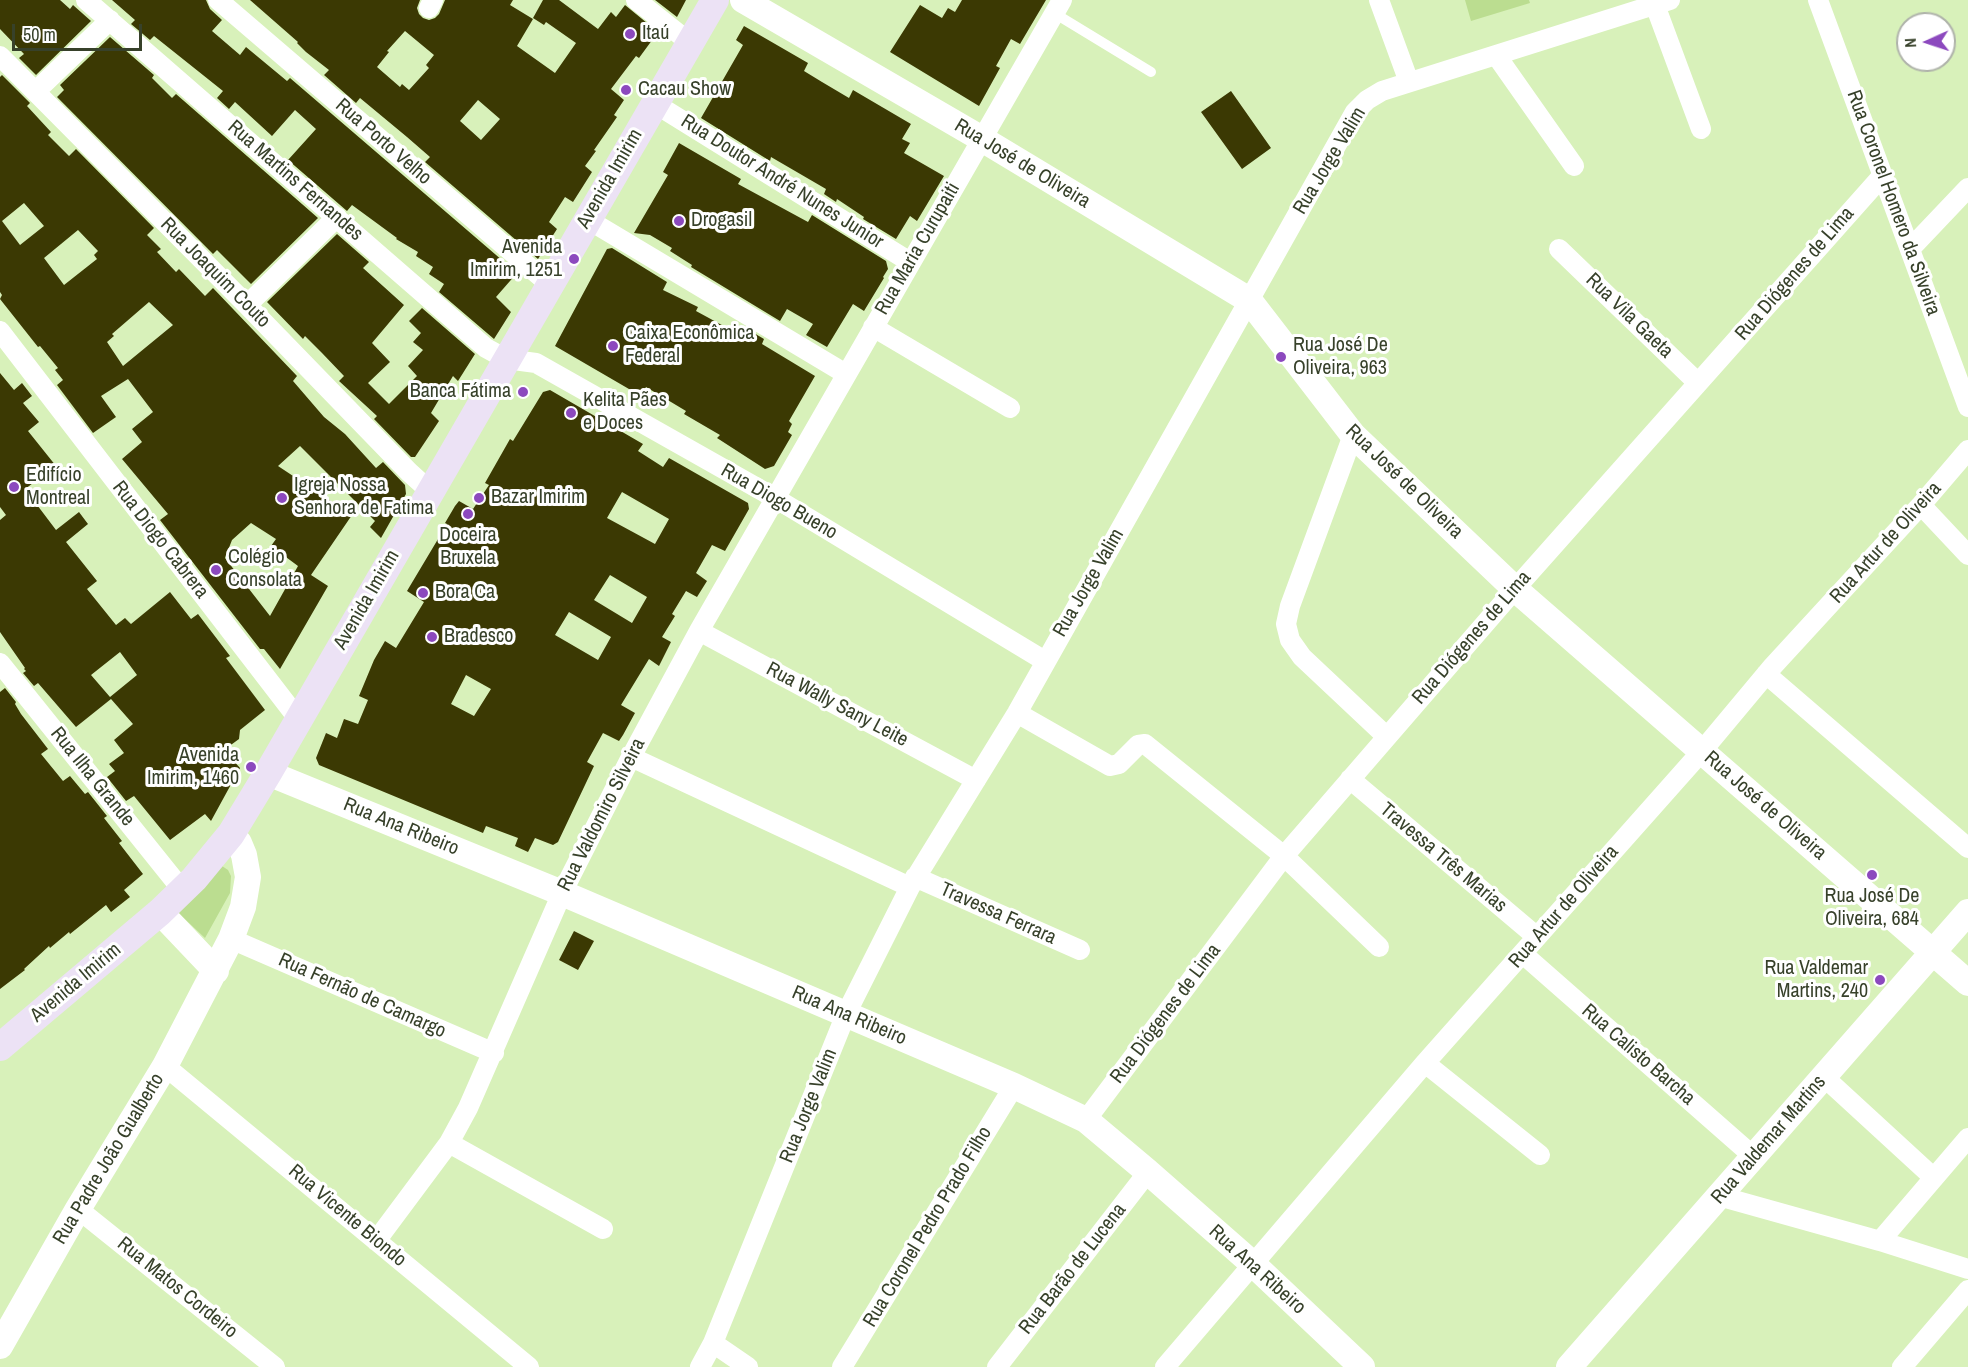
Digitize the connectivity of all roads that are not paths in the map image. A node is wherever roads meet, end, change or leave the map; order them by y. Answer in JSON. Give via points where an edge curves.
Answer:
{"nodes":[{"id":1,"x":86,"y":0,"type":"edge"},
{"id":2,"x":218,"y":0,"type":"edge"},
{"id":3,"x":636,"y":0,"type":"edge"},
{"id":4,"x":714,"y":0,"type":"edge"},
{"id":5,"x":743,"y":0,"type":"edge"},
{"id":6,"x":1379,"y":0,"type":"edge"},
{"id":7,"x":1818,"y":0,"type":"edge"},
{"id":8,"x":1662,"y":3,"type":"edge"},
{"id":9,"x":1058,"y":7,"type":"edge"},
{"id":10,"x":110,"y":20,"type":"junction"},
{"id":11,"x":688,"y":42,"type":"junction"},
{"id":12,"x":1496,"y":55,"type":"junction"},
{"id":13,"x":0,"y":56,"type":"edge"},
{"id":14,"x":1151,"y":72,"type":"dead end"},
{"id":15,"x":1409,"y":82,"type":"junction"},
{"id":16,"x":36,"y":91,"type":"junction"},
{"id":17,"x":654,"y":103,"type":"junction"},
{"id":18,"x":1701,"y":129,"type":"dead end"},
{"id":19,"x":982,"y":139,"type":"junction"},
{"id":20,"x":1574,"y":166,"type":"dead end"},
{"id":21,"x":1883,"y":175,"type":"junction"},
{"id":22,"x":1968,"y":188,"type":"edge"},
{"id":23,"x":337,"y":217,"type":"junction"},
{"id":24,"x":587,"y":219,"type":"junction"},
{"id":25,"x":1559,"y":249,"type":"dead end"},
{"id":26,"x":1910,"y":249,"type":"junction"},
{"id":27,"x":910,"y":262,"type":"junction"},
{"id":28,"x":549,"y":284,"type":"junction"},
{"id":29,"x":1249,"y":300,"type":"junction"},
{"id":30,"x":247,"y":305,"type":"junction"},
{"id":31,"x":873,"y":327,"type":"junction"},
{"id":32,"x":0,"y":331,"type":"edge"},
{"id":33,"x":506,"y":359,"type":"junction"},
{"id":34,"x":846,"y":374,"type":"junction"},
{"id":35,"x":1698,"y":383,"type":"junction"},
{"id":36,"x":1968,"y":407,"type":"edge"},
{"id":37,"x":1010,"y":408,"type":"dead end"},
{"id":38,"x":1353,"y":435,"type":"junction"},
{"id":39,"x":1968,"y":450,"type":"edge"},
{"id":40,"x":430,"y":491,"type":"junction"},
{"id":41,"x":775,"y":498,"type":"junction"},
{"id":42,"x":1921,"y":505,"type":"junction"},
{"id":43,"x":1968,"y":555,"type":"edge"},
{"id":44,"x":1515,"y":589,"type":"junction"},
{"id":45,"x":699,"y":631,"type":"junction"},
{"id":46,"x":1045,"y":661,"type":"junction"},
{"id":47,"x":0,"y":663,"type":"edge"},
{"id":48,"x":1766,"y":674,"type":"junction"},
{"id":49,"x":1017,"y":713,"type":"junction"},
{"id":50,"x":298,"y":720,"type":"junction"},
{"id":51,"x":1386,"y":736,"type":"junction"},
{"id":52,"x":1702,"y":751,"type":"junction"},
{"id":53,"x":631,"y":757,"type":"junction"},
{"id":54,"x":268,"y":773,"type":"junction"},
{"id":55,"x":1350,"y":779,"type":"junction"},
{"id":56,"x":976,"y":780,"type":"junction"},
{"id":57,"x":231,"y":834,"type":"junction"},
{"id":58,"x":1968,"y":848,"type":"edge"},
{"id":59,"x":1284,"y":856,"type":"junction"},
{"id":60,"x":913,"y":882,"type":"junction"},
{"id":61,"x":183,"y":891,"type":"junction"},
{"id":62,"x":562,"y":893,"type":"junction"},
{"id":63,"x":160,"y":912,"type":"junction"},
{"id":64,"x":1968,"y":912,"type":"edge"},
{"id":65,"x":1537,"y":937,"type":"junction"},
{"id":66,"x":231,"y":939,"type":"junction"},
{"id":67,"x":1378,"y":947,"type":"dead end"},
{"id":68,"x":1080,"y":950,"type":"dead end"},
{"id":69,"x":1933,"y":953,"type":"junction"},
{"id":70,"x":1523,"y":954,"type":"junction"},
{"id":71,"x":216,"y":971,"type":"junction"},
{"id":72,"x":1968,"y":983,"type":"edge"},
{"id":73,"x":846,"y":1014,"type":"junction"},
{"id":74,"x":0,"y":1047,"type":"edge"},
{"id":75,"x":494,"y":1053,"type":"junction"},
{"id":76,"x":1425,"y":1063,"type":"junction"},
{"id":77,"x":165,"y":1066,"type":"junction"},
{"id":78,"x":1824,"y":1077,"type":"junction"},
{"id":79,"x":1014,"y":1086,"type":"junction"},
{"id":80,"x":1086,"y":1120,"type":"junction"},
{"id":81,"x":1968,"y":1138,"type":"edge"},
{"id":82,"x":449,"y":1143,"type":"junction"},
{"id":83,"x":1540,"y":1155,"type":"dead end"},
{"id":84,"x":1754,"y":1156,"type":"junction"},
{"id":85,"x":1148,"y":1172,"type":"junction"},
{"id":86,"x":1934,"y":1178,"type":"junction"},
{"id":87,"x":1719,"y":1196,"type":"junction"},
{"id":88,"x":78,"y":1209,"type":"junction"},
{"id":89,"x":603,"y":1228,"type":"dead end"},
{"id":90,"x":376,"y":1241,"type":"junction"},
{"id":91,"x":1880,"y":1241,"type":"junction"},
{"id":92,"x":1254,"y":1265,"type":"junction"},
{"id":93,"x":1968,"y":1269,"type":"edge"},
{"id":94,"x":1968,"y":1290,"type":"edge"},
{"id":95,"x":713,"y":1343,"type":"junction"},
{"id":96,"x":0,"y":1346,"type":"edge"},
{"id":97,"x":275,"y":1367,"type":"edge"},
{"id":98,"x":529,"y":1367,"type":"edge"},
{"id":99,"x":700,"y":1367,"type":"edge"},
{"id":100,"x":748,"y":1367,"type":"edge"},
{"id":101,"x":842,"y":1367,"type":"edge"},
{"id":102,"x":997,"y":1367,"type":"edge"},
{"id":103,"x":1165,"y":1367,"type":"edge"},
{"id":104,"x":1362,"y":1367,"type":"edge"},
{"id":105,"x":1569,"y":1367,"type":"edge"},
{"id":106,"x":1902,"y":1367,"type":"edge"}],
"edges":[{"from":1,"to":10,"type":"street","name":"Rua Martins Fernandes"},
{"from":2,"to":28,"type":"street","name":"Rua Porto Velho"},
{"from":3,"to":11,"type":"street"},
{"from":4,"to":11,"type":"main road","name":"Avenida Imirim"},
{"from":5,"to":19,"type":"street","name":"Rua José de Oliveira"},
{"from":6,"to":15,"type":"street"},
{"from":7,"to":21,"type":"street","name":"Rua Coronel Homero da Silveira"},
{"from":8,"to":12,"type":"street","name":"Rua Jorge Valim"},
{"from":8,"to":18,"type":"street"},
{"from":9,"to":14,"type":"lane"},
{"from":9,"to":19,"type":"street","name":"Rua Maria Curupaiti"},
{"from":10,"to":16,"type":"street"},
{"from":10,"to":23,"type":"street","name":"Rua Martins Fernandes"},
{"from":11,"to":17,"type":"main road","name":"Avenida Imirim"},
{"from":12,"to":15,"type":"street","name":"Rua Jorge Valim"},
{"from":12,"to":20,"type":"street"},
{"from":13,"to":16,"type":"street","name":"Rua Joaquim Couto"},
{"from":15,"to":29,"type":"street","name":"Rua Jorge Valim","via":[[1382,91],[1355,112]]},
{"from":16,"to":30,"type":"street","name":"Rua Joaquim Couto"},
{"from":17,"to":24,"type":"main road","name":"Avenida Imirim"},
{"from":17,"to":27,"type":"street","name":"Rua Doutor André Nunes Junior"},
{"from":19,"to":27,"type":"street","name":"Rua Maria Curupaiti"},
{"from":19,"to":29,"type":"street","name":"Rua José de Oliveira"},
{"from":21,"to":26,"type":"street","name":"Rua Coronel Homero da Silveira"},
{"from":21,"to":35,"type":"street","name":"Rua Diógenes de Lima"},
{"from":22,"to":26,"type":"street"},
{"from":23,"to":30,"type":"street"},
{"from":23,"to":33,"type":"street","name":"Rua Martins Fernandes","via":[[486,348]]},
{"from":24,"to":28,"type":"main road","name":"Avenida Imirim"},
{"from":24,"to":34,"type":"street"},
{"from":25,"to":35,"type":"street","name":"Rua Vila Gaeta"},
{"from":26,"to":36,"type":"street","name":"Rua Coronel Homero da Silveira"},
{"from":27,"to":31,"type":"street","name":"Rua Maria Curupaiti"},
{"from":28,"to":33,"type":"main road","name":"Avenida Imirim"},
{"from":29,"to":38,"type":"street","name":"Rua José de Oliveira"},
{"from":29,"to":46,"type":"street","name":"Rua Jorge Valim"},
{"from":30,"to":40,"type":"street","name":"Rua Joaquim Couto"},
{"from":31,"to":34,"type":"street","name":"Rua Maria Curupaiti"},
{"from":31,"to":37,"type":"street"},
{"from":32,"to":50,"type":"street","name":"Rua Diogo Cabrera"},
{"from":33,"to":40,"type":"main road","name":"Avenida Imirim"},
{"from":33,"to":41,"type":"street","name":"Rua Diogo Bueno","via":[[536,363]]},
{"from":34,"to":41,"type":"street","name":"Rua Maria Curupaiti"},
{"from":35,"to":44,"type":"street","name":"Rua Diógenes de Lima"},
{"from":38,"to":44,"type":"street","name":"Rua José de Oliveira"},
{"from":38,"to":51,"type":"street","via":[[1286,624],[1290,640],[1302,657]]},
{"from":39,"to":42,"type":"street","name":"Rua Artur de Oliveira"},
{"from":40,"to":50,"type":"main road","name":"Avenida Imirim"},
{"from":41,"to":45,"type":"street","name":"Rua Valdomiro Silveira"},
{"from":41,"to":46,"type":"street","name":"Rua Diogo Bueno"},
{"from":42,"to":43,"type":"street"},
{"from":42,"to":48,"type":"street","name":"Rua Artur de Oliveira"},
{"from":44,"to":51,"type":"street","name":"Rua Diógenes de Lima"},
{"from":44,"to":52,"type":"street","name":"Rua José de Oliveira"},
{"from":45,"to":53,"type":"street","name":"Rua Valdomiro Silveira"},
{"from":45,"to":56,"type":"street","name":"Rua Wally Sany Leite"},
{"from":46,"to":49,"type":"street","name":"Rua Jorge Valim"},
{"from":47,"to":61,"type":"street","name":"Rua Ilha Grande"},
{"from":48,"to":52,"type":"street","name":"Rua Artur de Oliveira"},
{"from":48,"to":58,"type":"street"},
{"from":49,"to":56,"type":"street","name":"Rua Jorge Valim"},
{"from":49,"to":59,"type":"street","via":[[1110,766],[1119,764],[1137,745],[1145,744]]},
{"from":50,"to":54,"type":"main road","name":"Avenida Imirim"},
{"from":51,"to":55,"type":"street","name":"Rua Diógenes de Lima"},
{"from":52,"to":65,"type":"street","name":"Rua Artur de Oliveira"},
{"from":52,"to":69,"type":"street","name":"Rua José de Oliveira"},
{"from":53,"to":60,"type":"street","name":"Travessa Ferrara"},
{"from":53,"to":62,"type":"street","name":"Rua Valdomiro Silveira"},
{"from":54,"to":57,"type":"main road","name":"Avenida Imirim"},
{"from":54,"to":62,"type":"street","name":"Rua Ana Ribeiro"},
{"from":55,"to":59,"type":"street","name":"Rua Diógenes de Lima"},
{"from":55,"to":65,"type":"street","name":"Travessa Três Marias"},
{"from":56,"to":60,"type":"street","name":"Rua Jorge Valim"},
{"from":57,"to":61,"type":"main road","name":"Avenida Imirim"},
{"from":57,"to":66,"type":"street","name":"Rua Padre João Gualberto","via":[[244,855],[248,877],[243,907]]},
{"from":59,"to":67,"type":"street"},
{"from":59,"to":80,"type":"street","name":"Rua Diógenes de Lima"},
{"from":60,"to":68,"type":"street","name":"Travessa Ferrara"},
{"from":60,"to":73,"type":"street","name":"Rua Jorge Valim"},
{"from":61,"to":63,"type":"main road","name":"Avenida Imirim"},
{"from":62,"to":73,"type":"street","name":"Rua Ana Ribeiro"},
{"from":62,"to":75,"type":"street","name":"Rua Valdomiro Silveira"},
{"from":63,"to":71,"type":"street"},
{"from":63,"to":74,"type":"main road","name":"Avenida Imirim"},
{"from":64,"to":69,"type":"street","name":"Rua Valdemar Martins"},
{"from":65,"to":70,"type":"street","name":"Rua Artur de Oliveira"},
{"from":66,"to":71,"type":"street","name":"Rua Padre João Gualberto"},
{"from":66,"to":75,"type":"street","name":"Rua Fernão de Camargo"},
{"from":69,"to":72,"type":"street","name":"Rua José de Oliveira"},
{"from":69,"to":78,"type":"street","name":"Rua Valdemar Martins"},
{"from":70,"to":76,"type":"street","name":"Rua Artur de Oliveira"},
{"from":70,"to":84,"type":"street","name":"Rua Calisto Barcha"},
{"from":71,"to":77,"type":"street","name":"Rua Padre João Gualberto"},
{"from":73,"to":79,"type":"street","name":"Rua Ana Ribeiro"},
{"from":73,"to":95,"type":"street","name":"Rua Jorge Valim"},
{"from":75,"to":82,"type":"street","name":"Rua Valdomiro Silveira"},
{"from":76,"to":83,"type":"street"},
{"from":76,"to":92,"type":"street","name":"Rua Artur de Oliveira"},
{"from":77,"to":88,"type":"street","name":"Rua Padre João Gualberto"},
{"from":77,"to":90,"type":"street","name":"Rua Vicente Biondo"},
{"from":78,"to":84,"type":"street","name":"Rua Valdemar Martins"},
{"from":78,"to":86,"type":"street"},
{"from":79,"to":80,"type":"street","name":"Rua Ana Ribeiro"},
{"from":79,"to":101,"type":"street","name":"Rua Coronel Pedro Prado Filho"},
{"from":80,"to":85,"type":"street","name":"Rua Ana Ribeiro"},
{"from":81,"to":86,"type":"street"},
{"from":82,"to":89,"type":"street"},
{"from":82,"to":90,"type":"street","name":"Rua Valdomiro Silveira"},
{"from":84,"to":87,"type":"street","name":"Rua Valdemar Martins"},
{"from":85,"to":92,"type":"street","name":"Rua Ana Ribeiro"},
{"from":85,"to":102,"type":"street","name":"Rua Barão de Lucena"},
{"from":86,"to":91,"type":"street"},
{"from":87,"to":91,"type":"street"},
{"from":87,"to":105,"type":"street","name":"Rua Valdemar Martins"},
{"from":88,"to":96,"type":"street","name":"Rua Padre João Gualberto"},
{"from":88,"to":97,"type":"street","name":"Rua Matos Cordeiro"},
{"from":90,"to":98,"type":"street","name":"Rua Vicente Biondo"},
{"from":91,"to":93,"type":"street"},
{"from":92,"to":103,"type":"street","name":"Rua Artur de Oliveira"},
{"from":92,"to":104,"type":"street","name":"Rua Ana Ribeiro"},
{"from":94,"to":106,"type":"street"},
{"from":95,"to":99,"type":"street","name":"Rua Jorge Valim"},
{"from":95,"to":100,"type":"street"}]}
